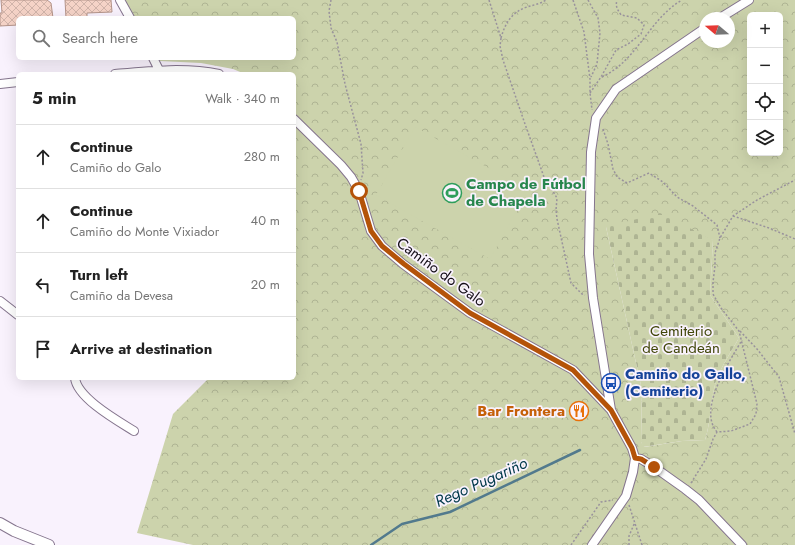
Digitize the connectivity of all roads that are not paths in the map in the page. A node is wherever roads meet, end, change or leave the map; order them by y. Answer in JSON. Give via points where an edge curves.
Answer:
{"nodes":[{"id":1,"x":120,"y":0,"type":"edge"},
{"id":2,"x":749,"y":0,"type":"edge"},
{"id":3,"x":730,"y":12,"type":"edge"},
{"id":4,"x":129,"y":16,"type":"edge"},
{"id":5,"x":699,"y":32,"type":"edge"},
{"id":6,"x":154,"y":60,"type":"edge"},
{"id":7,"x":160,"y":70,"type":"junction"},
{"id":8,"x":138,"y":72,"type":"edge"},
{"id":9,"x":200,"y":72,"type":"edge"},
{"id":10,"x":16,"y":82,"type":"edge"},
{"id":11,"x":0,"y":84,"type":"edge"},
{"id":12,"x":296,"y":122,"type":"edge"},
{"id":13,"x":0,"y":301,"type":"edge"},
{"id":14,"x":16,"y":313,"type":"edge"},
{"id":15,"x":76,"y":380,"type":"edge"},
{"id":16,"x":611,"y":410,"type":"junction"},
{"id":17,"x":134,"y":431,"type":"dead end"},
{"id":18,"x":635,"y":458,"type":"junction"},
{"id":19,"x":0,"y":523,"type":"edge"},
{"id":20,"x":49,"y":545,"type":"edge"},
{"id":21,"x":592,"y":545,"type":"edge"},
{"id":22,"x":742,"y":545,"type":"edge"}],
"edges":[{"from":1,"to":4,"type":"street"},
{"from":2,"to":3,"type":"street"},
{"from":5,"to":16,"type":"street","via":[[616,90],[596,118],[591,152],[589,254],[592,298]]},
{"from":6,"to":7,"type":"street"},
{"from":7,"to":8,"type":"street"},
{"from":7,"to":9,"type":"street"},
{"from":10,"to":11,"type":"street"},
{"from":12,"to":16,"type":"street","name":"Camiño do Galo","via":[[351,177],[359,191],[371,231],[382,246],[470,313],[573,370]]},
{"from":13,"to":14,"type":"street"},
{"from":15,"to":17,"type":"street","via":[[78,388],[98,407]]},
{"from":16,"to":18,"type":"street"},
{"from":18,"to":21,"type":"street","via":[[624,498]]},
{"from":18,"to":22,"type":"street","via":[[654,467],[699,500]]},
{"from":19,"to":20,"type":"street"}]}
